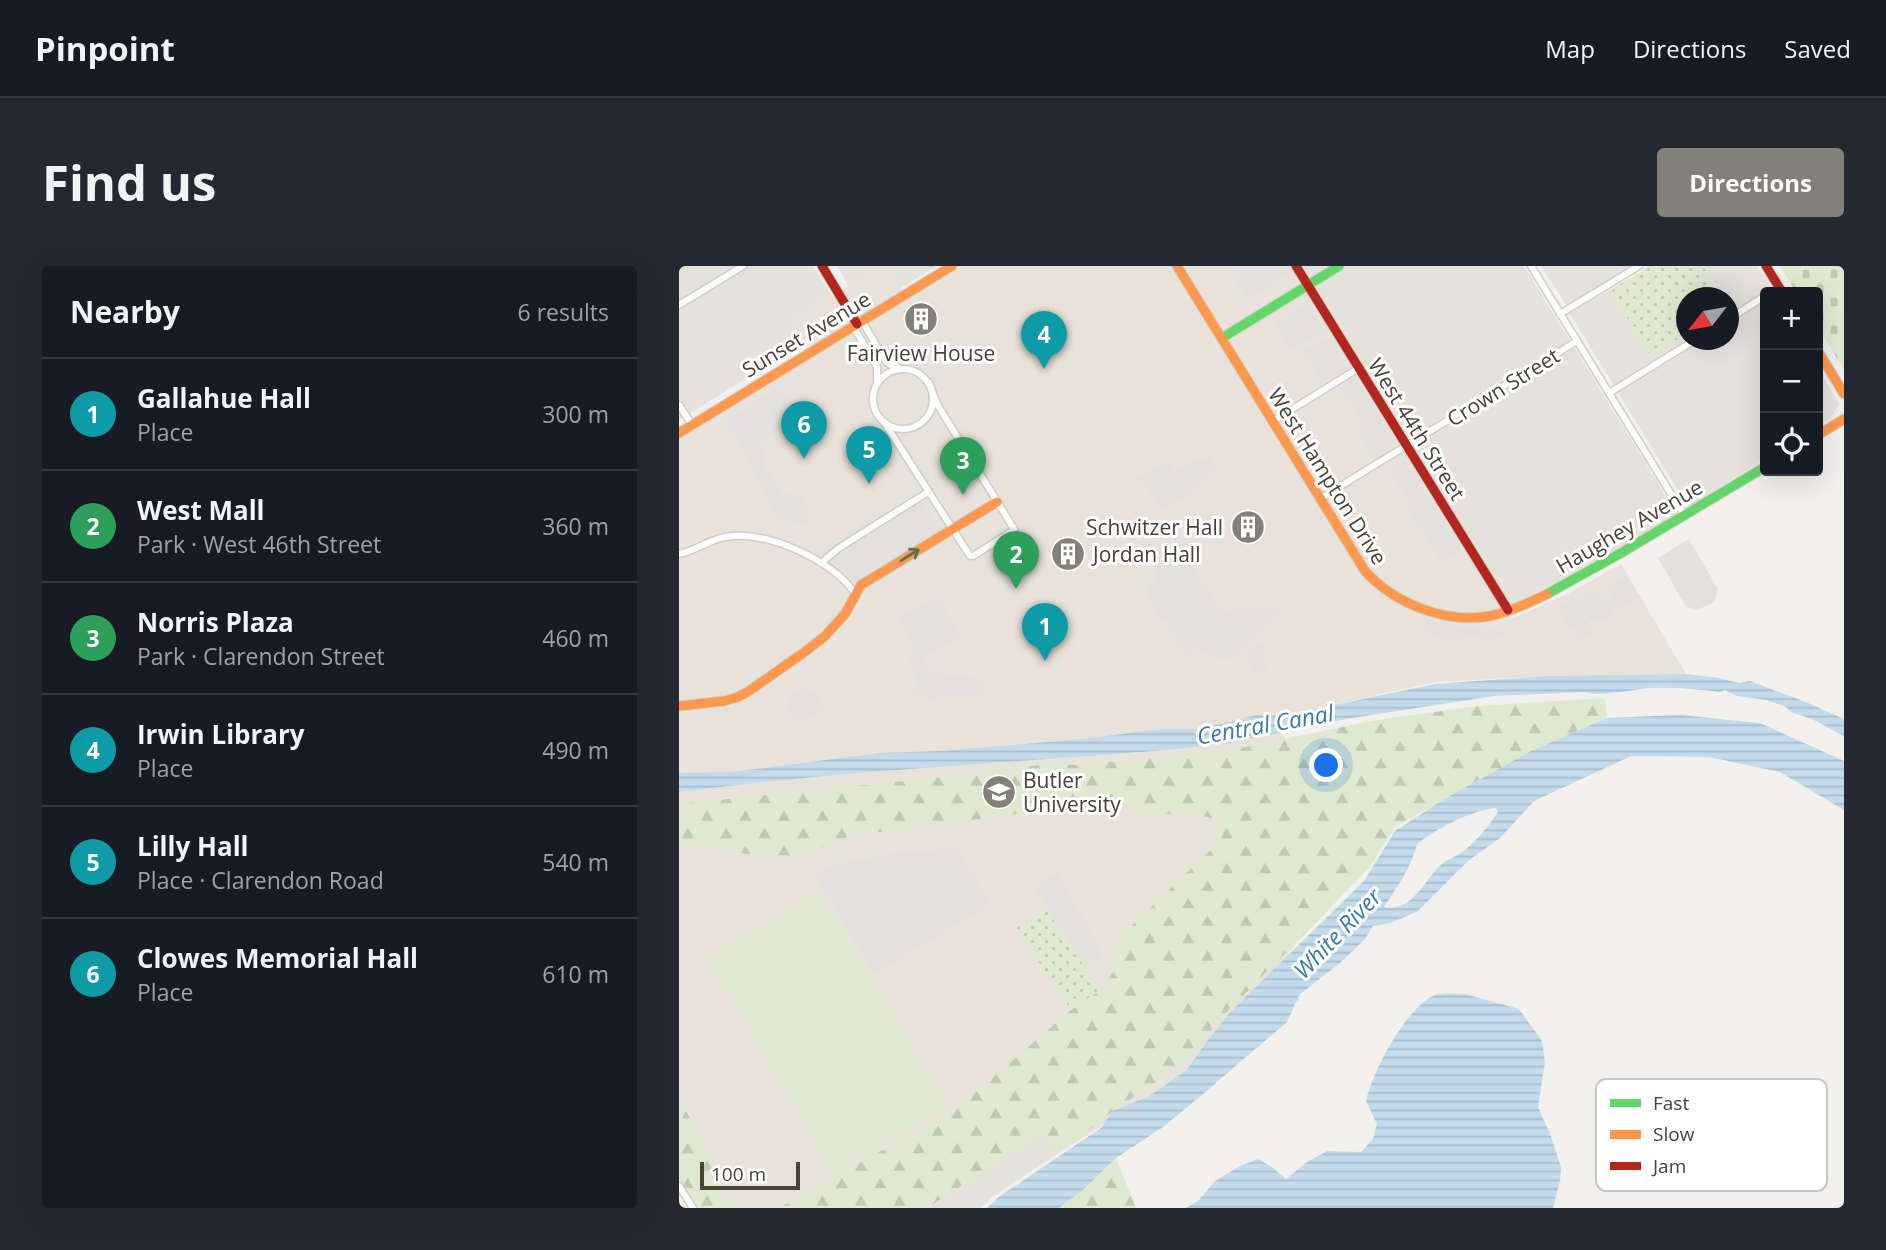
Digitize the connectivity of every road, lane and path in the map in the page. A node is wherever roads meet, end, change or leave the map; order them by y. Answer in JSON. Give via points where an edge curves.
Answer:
{"nodes":[{"id":1,"x":743,"y":266,"type":"edge"},
{"id":2,"x":822,"y":266,"type":"edge"},
{"id":3,"x":952,"y":266,"type":"edge"},
{"id":4,"x":1178,"y":266,"type":"edge"},
{"id":5,"x":1297,"y":266,"type":"edge"},
{"id":6,"x":1339,"y":266,"type":"edge"},
{"id":7,"x":1531,"y":266,"type":"edge"},
{"id":8,"x":1639,"y":266,"type":"edge"},
{"id":9,"x":1766,"y":266,"type":"edge"},
{"id":10,"x":1308,"y":285,"type":"junction"},
{"id":11,"x":1775,"y":287,"type":"edge"},
{"id":12,"x":1760,"y":299,"type":"edge"},
{"id":13,"x":679,"y":305,"type":"edge"},
{"id":14,"x":1739,"y":311,"type":"edge"},
{"id":15,"x":1560,"y":314,"type":"junction"},
{"id":16,"x":857,"y":324,"type":"junction"},
{"id":17,"x":1222,"y":338,"type":"junction"},
{"id":18,"x":1577,"y":341,"type":"junction"},
{"id":19,"x":1679,"y":350,"type":"edge"},
{"id":20,"x":1823,"y":359,"type":"edge"},
{"id":21,"x":1359,"y":368,"type":"junction"},
{"id":22,"x":901,"y":369,"type":"junction"},
{"id":23,"x":929,"y":383,"type":"junction"},
{"id":24,"x":876,"y":385,"type":"junction"},
{"id":25,"x":1609,"y":393,"type":"junction"},
{"id":26,"x":1844,"y":394,"type":"edge"},
{"id":27,"x":679,"y":405,"type":"edge"},
{"id":28,"x":1844,"y":419,"type":"edge"},
{"id":29,"x":1273,"y":421,"type":"junction"},
{"id":30,"x":884,"y":422,"type":"junction"},
{"id":31,"x":692,"y":425,"type":"junction"},
{"id":32,"x":1823,"y":432,"type":"edge"},
{"id":33,"x":679,"y":433,"type":"edge"},
{"id":34,"x":1406,"y":446,"type":"junction"},
{"id":35,"x":1760,"y":470,"type":"edge"},
{"id":36,"x":928,"y":492,"type":"junction"},
{"id":37,"x":1321,"y":498,"type":"junction"},
{"id":38,"x":997,"y":502,"type":"junction"},
{"id":39,"x":1684,"y":515,"type":"junction"},
{"id":40,"x":953,"y":529,"type":"junction"},
{"id":41,"x":679,"y":554,"type":"edge"},
{"id":42,"x":821,"y":563,"type":"junction"},
{"id":43,"x":855,"y":593,"type":"junction"},
{"id":44,"x":1508,"y":610,"type":"junction"},
{"id":45,"x":679,"y":706,"type":"edge"},
{"id":46,"x":679,"y":1186,"type":"edge"},
{"id":47,"x":693,"y":1208,"type":"edge"}],
"edges":[{"from":1,"to":13,"type":"street"},
{"from":2,"to":16,"type":"street"},
{"from":3,"to":16,"type":"street","name":"Sunset Avenue"},
{"from":4,"to":17,"type":"street","name":"West Hampton Drive"},
{"from":5,"to":10,"type":"street","name":"West 44th Street"},
{"from":6,"to":10,"type":"street"},
{"from":7,"to":15,"type":"street"},
{"from":8,"to":15,"type":"street","name":"Crown Street"},
{"from":9,"to":11,"type":"street"},
{"from":10,"to":17,"type":"street"},
{"from":10,"to":21,"type":"street","name":"West 44th Street"},
{"from":12,"to":14,"type":"street"},
{"from":15,"to":18,"type":"street"},
{"from":16,"to":22,"type":"street","via":[[885,360]]},
{"from":16,"to":24,"type":"street","via":[[877,367]]},
{"from":16,"to":31,"type":"street","name":"Sunset Avenue"},
{"from":17,"to":29,"type":"street","name":"West Hampton Drive"},
{"from":18,"to":25,"type":"street"},
{"from":18,"to":34,"type":"street","name":"Crown Street"},
{"from":19,"to":25,"type":"street"},
{"from":20,"to":26,"type":"street"},
{"from":21,"to":29,"type":"street"},
{"from":21,"to":34,"type":"street","name":"West 44th Street"},
{"from":22,"to":23,"type":"street","via":[[918,373]]},
{"from":22,"to":24,"type":"street","via":[[888,372]]},
{"from":23,"to":30,"type":"street","via":[[933,401],[920,424],[901,429]]},
{"from":23,"to":38,"type":"street"},
{"from":24,"to":30,"type":"street","via":[[873,405]]},
{"from":25,"to":39,"type":"street"},
{"from":27,"to":31,"type":"street"},
{"from":28,"to":32,"type":"street"},
{"from":29,"to":37,"type":"street","name":"West Hampton Drive"},
{"from":30,"to":36,"type":"street"},
{"from":31,"to":33,"type":"street","name":"Sunset Avenue"},
{"from":34,"to":37,"type":"street","name":"Crown Street"},
{"from":34,"to":44,"type":"street","name":"West 44th Street"},
{"from":35,"to":39,"type":"street","name":"Haughey Avenue"},
{"from":36,"to":40,"type":"street"},
{"from":36,"to":42,"type":"street"},
{"from":37,"to":44,"type":"street","name":"West Hampton Drive","via":[[1367,574],[1388,593],[1466,618]]},
{"from":38,"to":40,"type":"street"},
{"from":38,"to":40,"type":"street","via":[[1014,530],[973,556]]},
{"from":39,"to":44,"type":"street","name":"Haughey Avenue","via":[[1592,570]]},
{"from":43,"to":40,"type":"street","one_way":true},
{"from":41,"to":42,"type":"street","via":[[714,540],[743,536],[770,540]]},
{"from":42,"to":43,"type":"street"},
{"from":43,"to":45,"type":"street","via":[[830,631],[746,693]]},
{"from":46,"to":47,"type":"street"}]}
